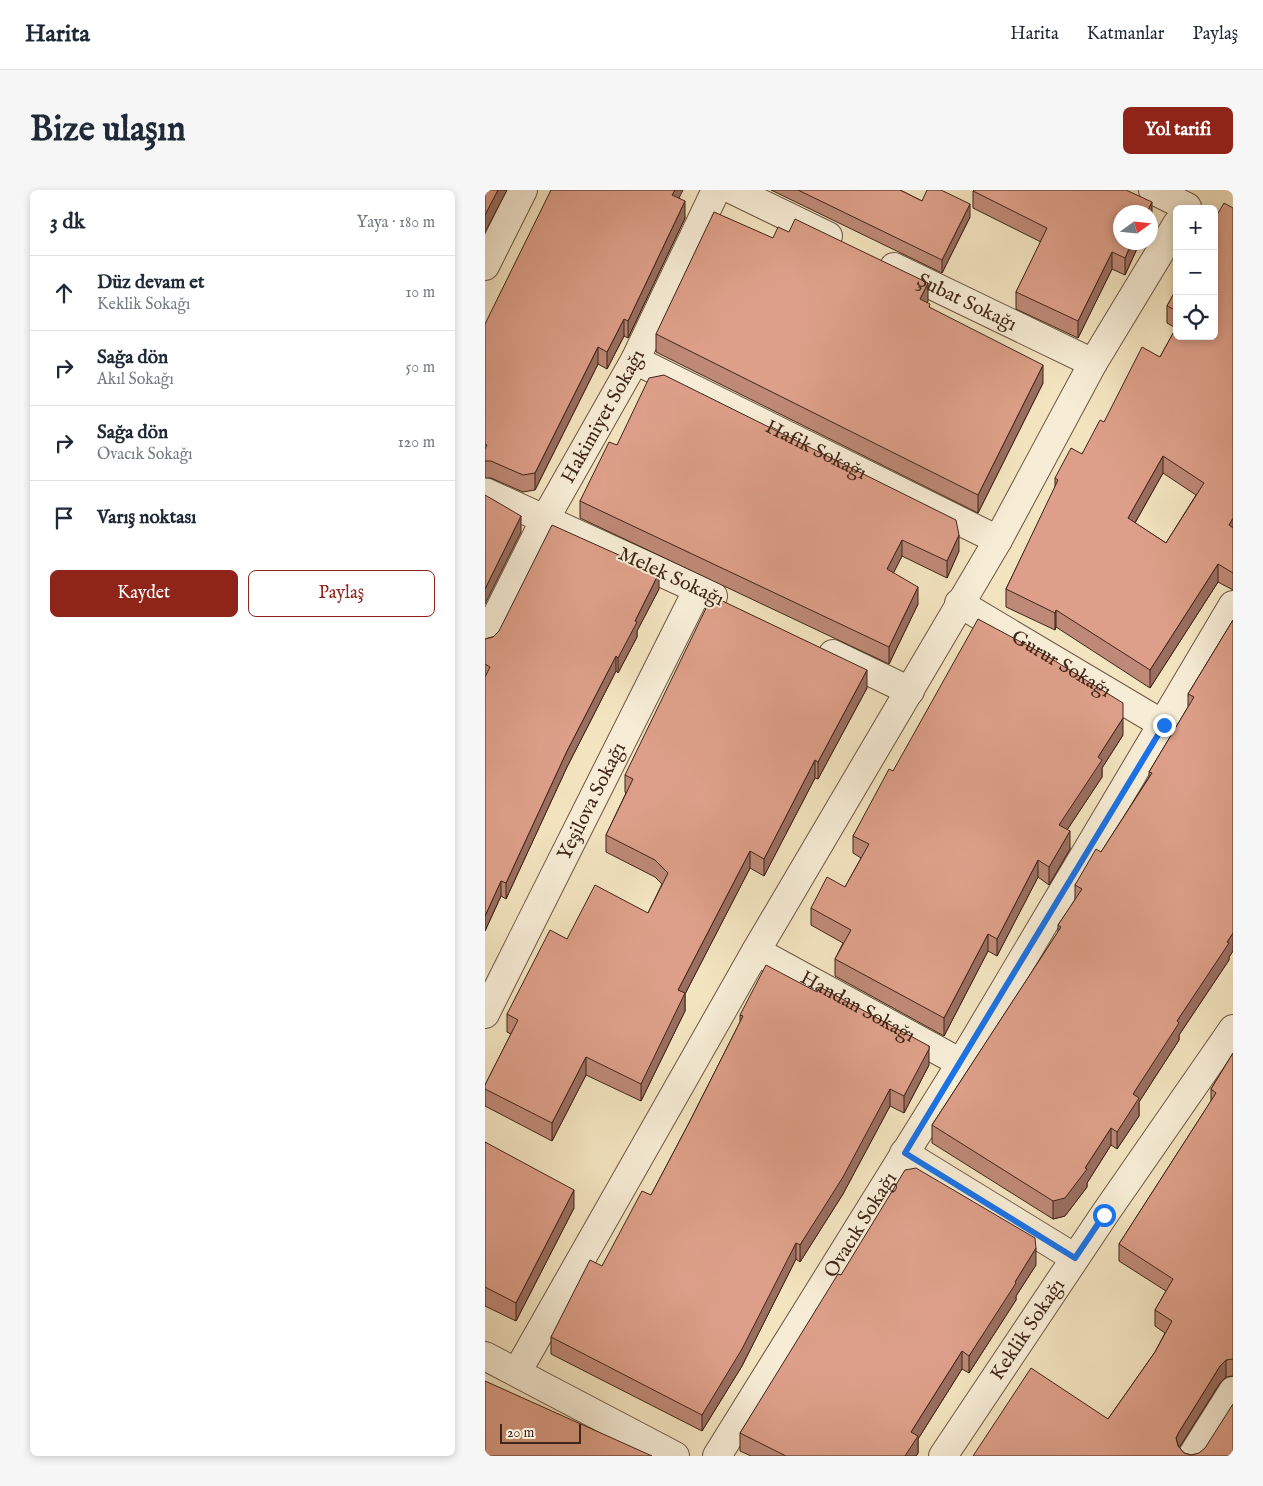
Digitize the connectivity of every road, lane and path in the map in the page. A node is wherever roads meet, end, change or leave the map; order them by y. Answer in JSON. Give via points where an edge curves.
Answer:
{"nodes":[{"id":1,"x":523,"y":190,"type":"edge"},
{"id":2,"x":716,"y":190,"type":"edge"},
{"id":3,"x":733,"y":190,"type":"edge"},
{"id":4,"x":1153,"y":190,"type":"edge"},
{"id":5,"x":1183,"y":205,"type":"edge"},
{"id":6,"x":1173,"y":230,"type":"edge"},
{"id":7,"x":485,"y":266,"type":"edge"},
{"id":8,"x":635,"y":360,"type":"junction"},
{"id":9,"x":1093,"y":363,"type":"junction"},
{"id":10,"x":485,"y":492,"type":"edge"},
{"id":11,"x":545,"y":519,"type":"junction"},
{"id":12,"x":998,"y":540,"type":"junction"},
{"id":13,"x":698,"y":589,"type":"junction"},
{"id":14,"x":959,"y":603,"type":"junction"},
{"id":15,"x":1233,"y":605,"type":"edge"},
{"id":16,"x":733,"y":606,"type":"edge"},
{"id":17,"x":485,"y":639,"type":"edge"},
{"id":18,"x":813,"y":644,"type":"edge"},
{"id":19,"x":910,"y":691,"type":"junction"},
{"id":20,"x":1164,"y":725,"type":"junction"},
{"id":21,"x":756,"y":951,"type":"junction"},
{"id":22,"x":485,"y":1014,"type":"edge"},
{"id":23,"x":1233,"y":1029,"type":"edge"},
{"id":24,"x":961,"y":1063,"type":"junction"},
{"id":25,"x":905,"y":1153,"type":"junction"},
{"id":26,"x":1075,"y":1258,"type":"junction"},
{"id":27,"x":485,"y":1356,"type":"edge"},
{"id":28,"x":517,"y":1372,"type":"junction"},
{"id":29,"x":1233,"y":1391,"type":"edge"},
{"id":30,"x":675,"y":1456,"type":"edge"},
{"id":31,"x":717,"y":1456,"type":"edge"},
{"id":32,"x":943,"y":1456,"type":"edge"},
{"id":33,"x":1192,"y":1456,"type":"edge"}],
"edges":[{"from":1,"to":7,"type":"street"},
{"from":2,"to":8,"type":"street","name":"Hakimiyet Sokağı"},
{"from":3,"to":9,"type":"street","name":"Şubat Sokağı"},
{"from":4,"to":5,"type":"street"},
{"from":6,"to":9,"type":"street"},
{"from":8,"to":11,"type":"street","name":"Hakimiyet Sokağı"},
{"from":8,"to":12,"type":"street","name":"Hafik Sokağı"},
{"from":9,"to":12,"type":"street"},
{"from":10,"to":11,"type":"street","name":"Melek Sokağı"},
{"from":11,"to":13,"type":"street","name":"Melek Sokağı"},
{"from":11,"to":17,"type":"street","name":"Hakimiyet Sokağı"},
{"from":12,"to":14,"type":"street"},
{"from":13,"to":16,"type":"street","name":"Melek Sokağı"},
{"from":13,"to":22,"type":"street","name":"Yeşilova Sokağı"},
{"from":14,"to":19,"type":"street"},
{"from":14,"to":20,"type":"street","name":"Gurur Sokağı"},
{"from":15,"to":20,"type":"street","name":"Ovacık Sokağı"},
{"from":18,"to":19,"type":"street"},
{"from":19,"to":21,"type":"street"},
{"from":20,"to":24,"type":"street","name":"Ovacık Sokağı"},
{"from":21,"to":24,"type":"street","name":"Handan Sokağı"},
{"from":21,"to":28,"type":"street"},
{"from":23,"to":26,"type":"street","name":"Keklik Sokağı"},
{"from":24,"to":25,"type":"street","name":"Ovacık Sokağı"},
{"from":25,"to":26,"type":"street"},
{"from":25,"to":31,"type":"street","name":"Ovacık Sokağı"},
{"from":26,"to":32,"type":"street","name":"Keklik Sokağı"},
{"from":27,"to":28,"type":"street"},
{"from":28,"to":30,"type":"street"},
{"from":29,"to":33,"type":"street"}]}
